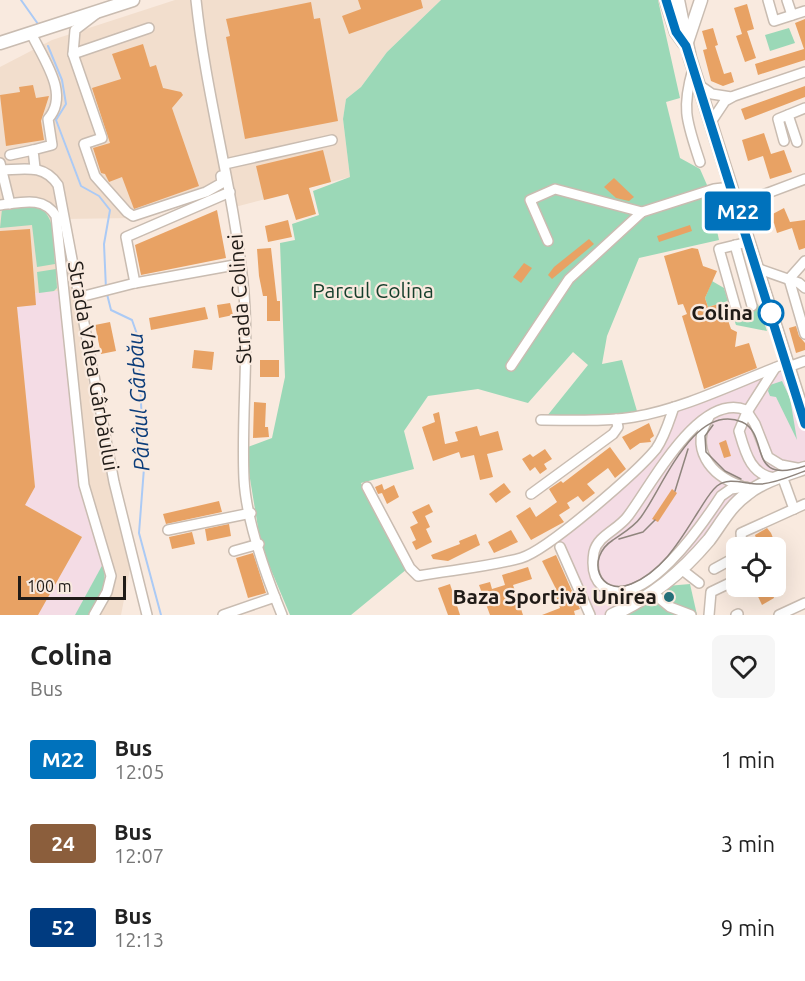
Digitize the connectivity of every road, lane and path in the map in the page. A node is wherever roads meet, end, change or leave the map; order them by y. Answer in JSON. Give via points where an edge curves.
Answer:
{"nodes":[{"id":1,"x":133,"y":0,"type":"edge"},
{"id":2,"x":196,"y":0,"type":"edge"},
{"id":3,"x":666,"y":0,"type":"edge"},
{"id":4,"x":678,"y":0,"type":"edge"},
{"id":5,"x":700,"y":0,"type":"edge"},
{"id":6,"x":768,"y":0,"type":"edge"},
{"id":7,"x":787,"y":0,"type":"edge"},
{"id":8,"x":100,"y":11,"type":"junction"},
{"id":9,"x":805,"y":11,"type":"edge"},
{"id":10,"x":792,"y":15,"type":"junction"},
{"id":11,"x":149,"y":28,"type":"dead end"},
{"id":12,"x":39,"y":32,"type":"junction"},
{"id":13,"x":0,"y":43,"type":"edge"},
{"id":14,"x":686,"y":46,"type":"junction"},
{"id":15,"x":0,"y":52,"type":"edge"},
{"id":16,"x":73,"y":54,"type":"junction"},
{"id":17,"x":693,"y":69,"type":"junction"},
{"id":18,"x":805,"y":72,"type":"edge"},
{"id":19,"x":699,"y":85,"type":"junction"},
{"id":20,"x":734,"y":96,"type":"junction"},
{"id":21,"x":805,"y":108,"type":"edge"},
{"id":22,"x":788,"y":115,"type":"junction"},
{"id":23,"x":711,"y":122,"type":"junction"},
{"id":24,"x":332,"y":140,"type":"dead end"},
{"id":25,"x":784,"y":141,"type":"dead end"},
{"id":26,"x":797,"y":142,"type":"dead end"},
{"id":27,"x":33,"y":150,"type":"junction"},
{"id":28,"x":10,"y":155,"type":"dead end"},
{"id":29,"x":700,"y":162,"type":"dead end"},
{"id":30,"x":225,"y":164,"type":"junction"},
{"id":31,"x":1,"y":166,"type":"edge"},
{"id":32,"x":35,"y":168,"type":"junction"},
{"id":33,"x":221,"y":176,"type":"dead end"},
{"id":34,"x":805,"y":179,"type":"edge"},
{"id":35,"x":729,"y":182,"type":"junction"},
{"id":36,"x":230,"y":192,"type":"junction"},
{"id":37,"x":5,"y":205,"type":"edge"},
{"id":38,"x":736,"y":206,"type":"junction"},
{"id":39,"x":642,"y":212,"type":"junction"},
{"id":40,"x":548,"y":241,"type":"dead end"},
{"id":41,"x":748,"y":242,"type":"junction"},
{"id":42,"x":735,"y":245,"type":"junction"},
{"id":43,"x":805,"y":261,"type":"edge"},
{"id":44,"x":240,"y":264,"type":"junction"},
{"id":45,"x":756,"y":268,"type":"junction"},
{"id":46,"x":789,"y":279,"type":"junction"},
{"id":47,"x":135,"y":283,"type":"junction"},
{"id":48,"x":802,"y":286,"type":"edge"},
{"id":49,"x":80,"y":297,"type":"junction"},
{"id":50,"x":752,"y":306,"type":"dead end"},
{"id":51,"x":738,"y":316,"type":"dead end"},
{"id":52,"x":805,"y":334,"type":"edge"},
{"id":53,"x":805,"y":361,"type":"edge"},
{"id":54,"x":788,"y":365,"type":"junction"},
{"id":55,"x":511,"y":366,"type":"dead end"},
{"id":56,"x":775,"y":368,"type":"junction"},
{"id":57,"x":674,"y":407,"type":"junction"},
{"id":58,"x":747,"y":412,"type":"junction"},
{"id":59,"x":709,"y":417,"type":"junction"},
{"id":60,"x":616,"y":419,"type":"junction"},
{"id":61,"x":805,"y":419,"type":"edge"},
{"id":62,"x":541,"y":420,"type":"dead end"},
{"id":63,"x":804,"y":467,"type":"edge"},
{"id":64,"x":780,"y":477,"type":"junction"},
{"id":65,"x":367,"y":487,"type":"dead end"},
{"id":66,"x":752,"y":487,"type":"junction"},
{"id":67,"x":531,"y":494,"type":"dead end"},
{"id":68,"x":805,"y":504,"type":"edge"},
{"id":69,"x":794,"y":509,"type":"junction"},
{"id":70,"x":250,"y":513,"type":"junction"},
{"id":71,"x":168,"y":530,"type":"dead end"},
{"id":72,"x":741,"y":537,"type":"edge"},
{"id":73,"x":259,"y":544,"type":"junction"},
{"id":74,"x":560,"y":547,"type":"dead end"},
{"id":75,"x":234,"y":551,"type":"dead end"},
{"id":76,"x":726,"y":562,"type":"edge"},
{"id":77,"x":681,"y":569,"type":"junction"},
{"id":78,"x":714,"y":569,"type":"dead end"},
{"id":79,"x":699,"y":583,"type":"dead end"},
{"id":80,"x":726,"y":585,"type":"edge"},
{"id":81,"x":654,"y":594,"type":"junction"},
{"id":82,"x":275,"y":597,"type":"junction"},
{"id":83,"x":805,"y":603,"type":"edge"},
{"id":84,"x":94,"y":615,"type":"edge"},
{"id":85,"x":147,"y":615,"type":"edge"},
{"id":86,"x":223,"y":615,"type":"edge"},
{"id":87,"x":282,"y":615,"type":"edge"},
{"id":88,"x":590,"y":615,"type":"edge"},
{"id":89,"x":612,"y":615,"type":"edge"},
{"id":90,"x":691,"y":615,"type":"edge"},
{"id":91,"x":709,"y":615,"type":"edge"},
{"id":92,"x":779,"y":615,"type":"edge"}],
"edges":[{"from":1,"to":8,"type":"main road"},
{"from":2,"to":30,"type":"street","name":"Strada Colinei"},
{"from":3,"to":14,"type":"main road","via":[[676,32]]},
{"from":4,"to":14,"type":"main road"},
{"from":5,"to":14,"type":"main road"},
{"from":6,"to":10,"type":"street","via":[[774,21]]},
{"from":7,"to":10,"type":"street"},
{"from":8,"to":12,"type":"main road"},
{"from":8,"to":16,"type":"street","via":[[75,30]]},
{"from":9,"to":10,"type":"street"},
{"from":11,"to":16,"type":"street"},
{"from":12,"to":13,"type":"main road"},
{"from":12,"to":15,"type":"main road"},
{"from":12,"to":27,"type":"street","via":[[58,100],[56,111],[48,119],[52,145]]},
{"from":14,"to":17,"type":"main road"},
{"from":16,"to":33,"type":"street","via":[[102,138],[84,144],[91,165],[95,176],[127,212],[134,216],[206,192],[222,183]]},
{"from":17,"to":19,"type":"main road"},
{"from":17,"to":29,"type":"street","via":[[685,97],[687,122]]},
{"from":18,"to":20,"type":"street"},
{"from":19,"to":20,"type":"street","via":[[712,94]]},
{"from":19,"to":23,"type":"main road"},
{"from":20,"to":23,"type":"street","via":[[725,101]]},
{"from":21,"to":22,"type":"street"},
{"from":22,"to":25,"type":"street","via":[[778,118]]},
{"from":22,"to":26,"type":"street"},
{"from":23,"to":35,"type":"main road"},
{"from":24,"to":30,"type":"street"},
{"from":27,"to":28,"type":"street"},
{"from":27,"to":32,"type":"street"},
{"from":30,"to":36,"type":"street","name":"Strada Colinei"},
{"from":31,"to":32,"type":"street"},
{"from":31,"to":37,"type":"street"},
{"from":32,"to":49,"type":"street","name":"Strada Valea Gârbăului","via":[[51,175],[58,185]]},
{"from":34,"to":38,"type":"street"},
{"from":35,"to":38,"type":"main road"},
{"from":35,"to":39,"type":"street"},
{"from":36,"to":44,"type":"street","name":"Strada Colinei"},
{"from":36,"to":47,"type":"street","via":[[126,237]]},
{"from":37,"to":84,"type":"street","via":[[42,203],[56,216],[84,485],[111,576]]},
{"from":38,"to":41,"type":"main road"},
{"from":39,"to":40,"type":"street","via":[[555,189],[530,200]]},
{"from":39,"to":55,"type":"street","via":[[569,279]]},
{"from":41,"to":42,"type":"street"},
{"from":41,"to":45,"type":"main road"},
{"from":42,"to":50,"type":"street"},
{"from":42,"to":51,"type":"street","via":[[719,249]]},
{"from":43,"to":46,"type":"street"},
{"from":44,"to":47,"type":"street"},
{"from":44,"to":70,"type":"street","name":"Strada Colinei","via":[[246,387],[244,481]]},
{"from":45,"to":46,"type":"street"},
{"from":45,"to":54,"type":"main road"},
{"from":46,"to":48,"type":"street"},
{"from":46,"to":52,"type":"street"},
{"from":47,"to":49,"type":"street"},
{"from":49,"to":85,"type":"street","name":"Strada Valea Gârbăului","via":[[114,482]]},
{"from":53,"to":54,"type":"street"},
{"from":54,"to":56,"type":"street"},
{"from":54,"to":61,"type":"main road"},
{"from":56,"to":57,"type":"street"},
{"from":56,"to":58,"type":"street"},
{"from":57,"to":60,"type":"street"},
{"from":57,"to":65,"type":"street","via":[[656,449],[554,539],[522,558],[418,576]]},
{"from":58,"to":59,"type":"street","via":[[725,409]]},
{"from":58,"to":63,"type":"street","via":[[768,457],[781,465]]},
{"from":58,"to":64,"type":"street","via":[[739,431],[748,460],[761,474]]},
{"from":59,"to":66,"type":"street","via":[[702,437],[703,458],[720,476]]},
{"from":59,"to":66,"type":"street","via":[[686,435],[627,518],[598,542],[593,562],[597,580],[614,592],[639,589],[678,558],[725,493]]},
{"from":60,"to":62,"type":"street"},
{"from":60,"to":67,"type":"street","via":[[618,427],[613,434]]},
{"from":63,"to":64,"type":"main road"},
{"from":64,"to":66,"type":"main road"},
{"from":64,"to":69,"type":"street"},
{"from":66,"to":77,"type":"main road"},
{"from":68,"to":69,"type":"street"},
{"from":69,"to":72,"type":"street","via":[[741,533]]},
{"from":70,"to":71,"type":"street"},
{"from":70,"to":73,"type":"street","name":"Strada Colinei"},
{"from":73,"to":75,"type":"street"},
{"from":73,"to":82,"type":"street","name":"Strada Colinei"},
{"from":74,"to":88,"type":"street"},
{"from":76,"to":78,"type":"street"},
{"from":77,"to":79,"type":"street"},
{"from":77,"to":81,"type":"main road"},
{"from":80,"to":91,"type":"street","via":[[711,592]]},
{"from":81,"to":89,"type":"main road"},
{"from":81,"to":90,"type":"street","via":[[670,607]]},
{"from":82,"to":86,"type":"street"},
{"from":82,"to":87,"type":"street","name":"Strada Colinei"},
{"from":83,"to":92,"type":"street"}]}
